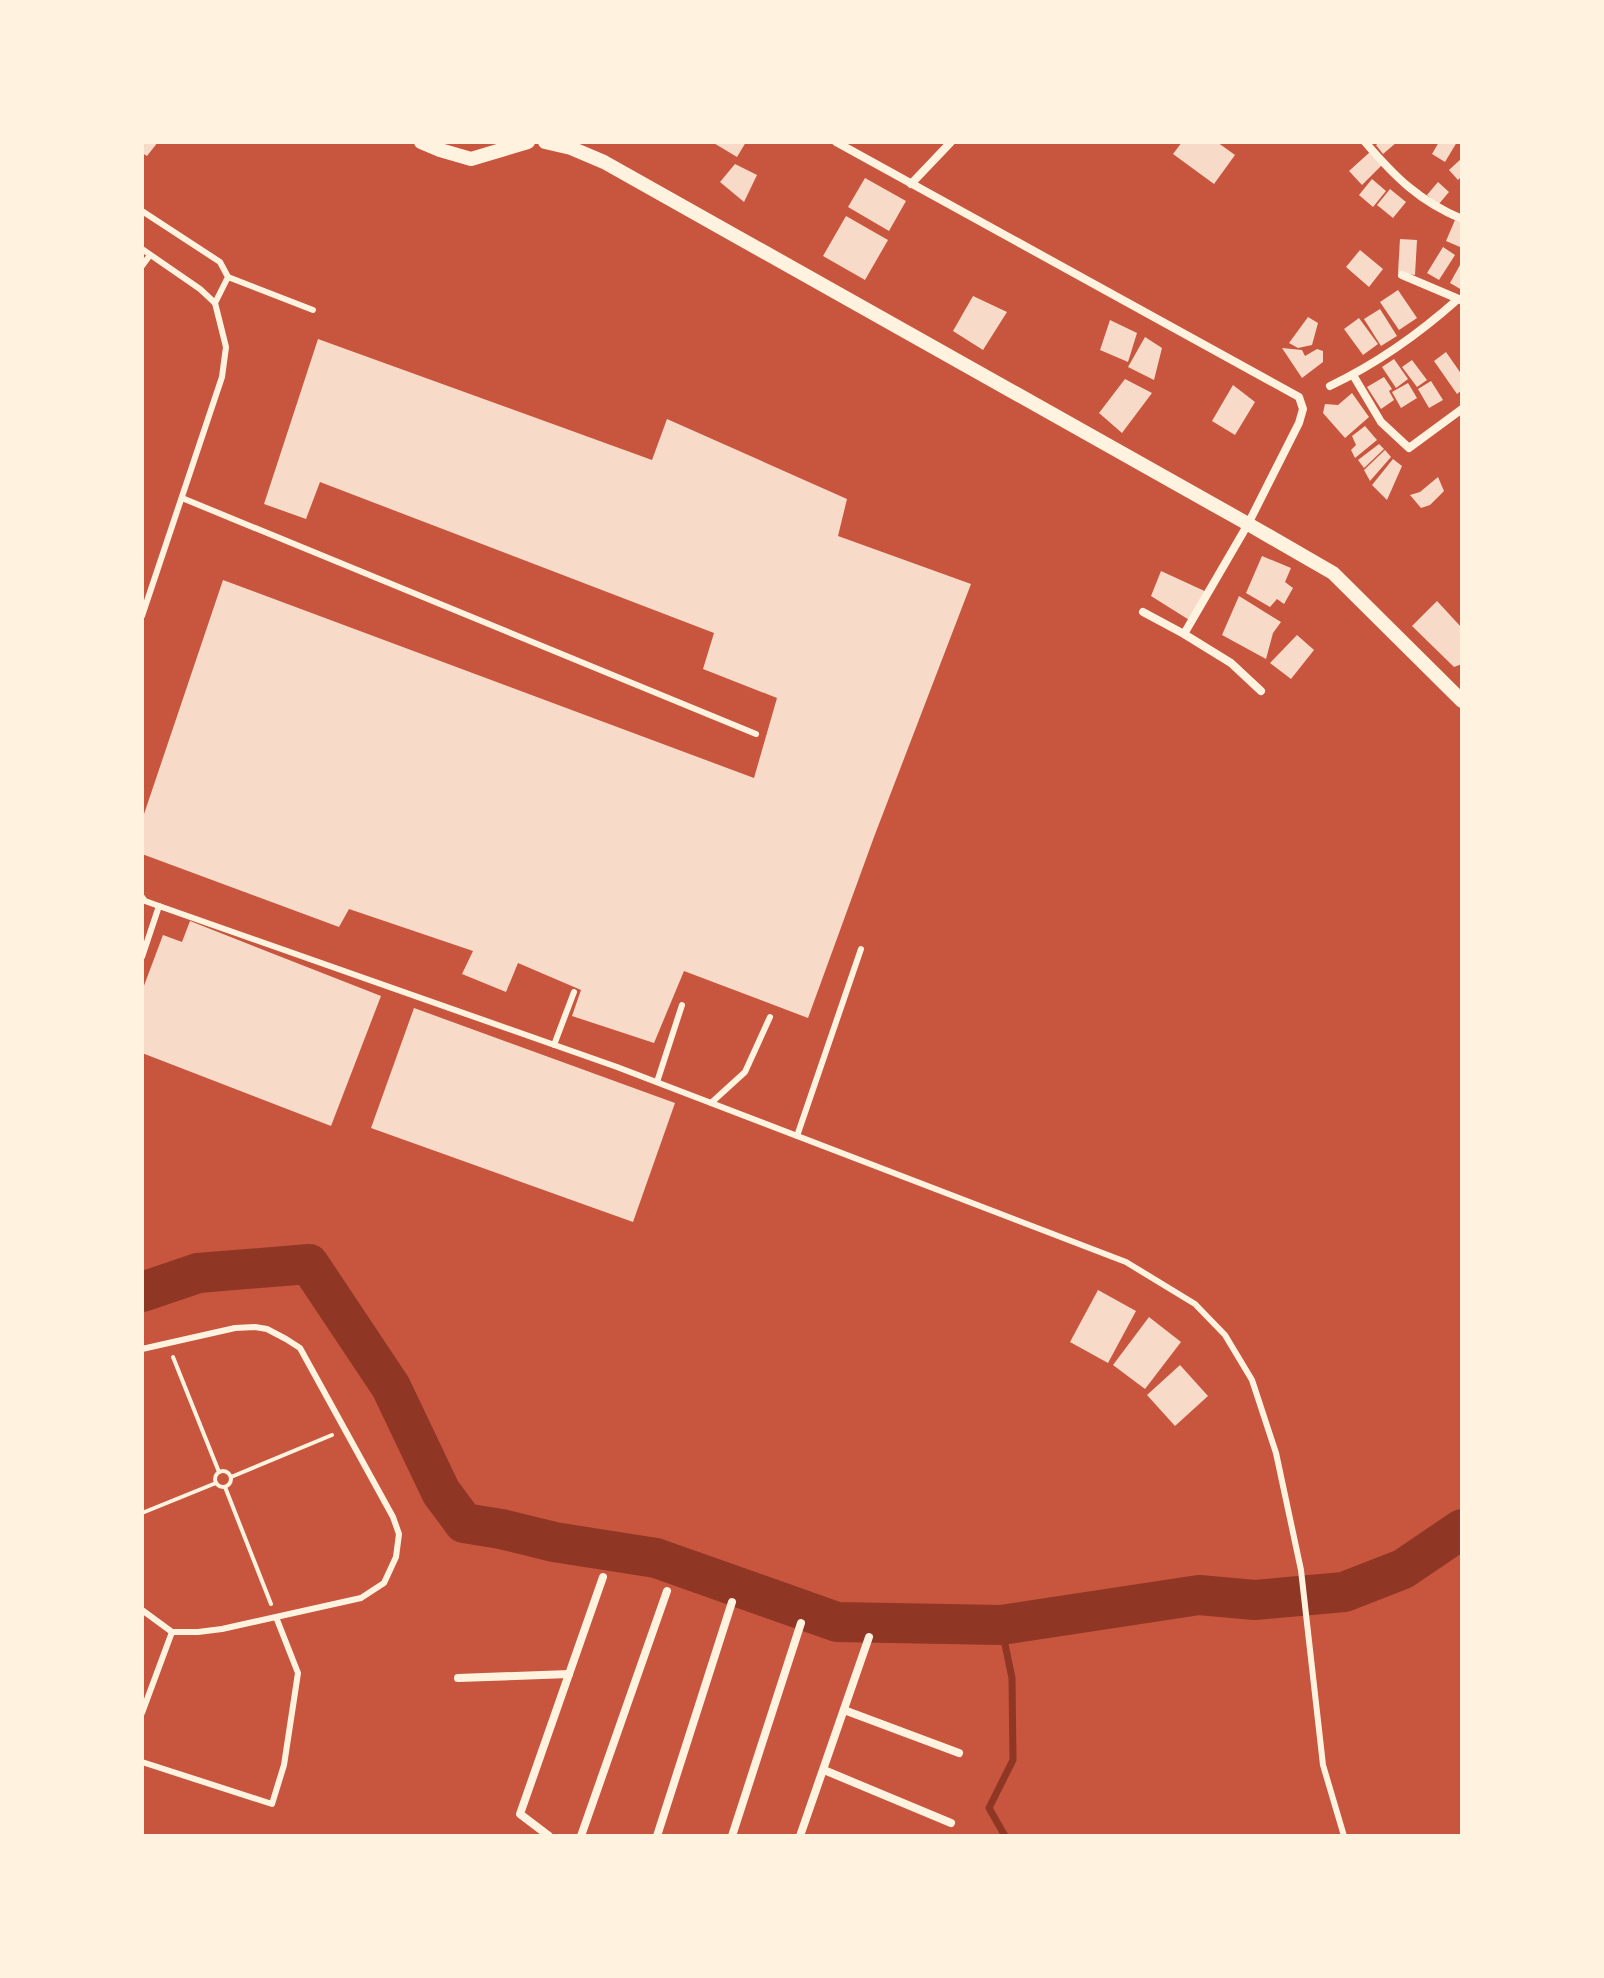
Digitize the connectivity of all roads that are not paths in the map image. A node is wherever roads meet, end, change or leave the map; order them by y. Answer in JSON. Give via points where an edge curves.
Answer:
{"nodes":[{"id":1,"x":421,"y":142,"type":"edge"},
{"id":2,"x":528,"y":142,"type":"edge"},
{"id":3,"x":545,"y":142,"type":"edge"},
{"id":4,"x":836,"y":142,"type":"edge"},
{"id":5,"x":951,"y":142,"type":"edge"},
{"id":6,"x":1365,"y":142,"type":"edge"},
{"id":7,"x":573,"y":145,"type":"edge"},
{"id":8,"x":911,"y":184,"type":"junction"},
{"id":9,"x":142,"y":211,"type":"edge"},
{"id":10,"x":1462,"y":219,"type":"edge"},
{"id":11,"x":142,"y":249,"type":"edge"},
{"id":12,"x":150,"y":255,"type":"junction"},
{"id":13,"x":142,"y":266,"type":"edge"},
{"id":14,"x":1402,"y":275,"type":"dead end"},
{"id":15,"x":228,"y":277,"type":"junction"},
{"id":16,"x":1460,"y":300,"type":"edge"},
{"id":17,"x":215,"y":303,"type":"junction"},
{"id":18,"x":313,"y":310,"type":"dead end"},
{"id":19,"x":1353,"y":375,"type":"junction"},
{"id":20,"x":1330,"y":386,"type":"dead end"},
{"id":21,"x":1462,"y":409,"type":"edge"},
{"id":22,"x":182,"y":498,"type":"junction"},
{"id":23,"x":1248,"y":524,"type":"junction"},
{"id":24,"x":1143,"y":612,"type":"dead end"},
{"id":25,"x":142,"y":616,"type":"edge"},
{"id":26,"x":1184,"y":634,"type":"junction"},
{"id":27,"x":1261,"y":691,"type":"dead end"},
{"id":28,"x":1462,"y":701,"type":"edge"},
{"id":29,"x":756,"y":734,"type":"dead end"},
{"id":30,"x":142,"y":897,"type":"edge"},
{"id":31,"x":159,"y":906,"type":"junction"},
{"id":32,"x":861,"y":949,"type":"dead end"},
{"id":33,"x":142,"y":957,"type":"edge"},
{"id":34,"x":574,"y":992,"type":"dead end"},
{"id":35,"x":682,"y":1005,"type":"dead end"},
{"id":36,"x":770,"y":1017,"type":"dead end"},
{"id":37,"x":554,"y":1045,"type":"junction"},
{"id":38,"x":657,"y":1082,"type":"junction"},
{"id":39,"x":711,"y":1103,"type":"junction"},
{"id":40,"x":797,"y":1136,"type":"junction"},
{"id":41,"x":142,"y":1349,"type":"edge"},
{"id":42,"x":603,"y":1577,"type":"dead end"},
{"id":43,"x":667,"y":1591,"type":"dead end"},
{"id":44,"x":732,"y":1602,"type":"dead end"},
{"id":45,"x":142,"y":1610,"type":"edge"},
{"id":46,"x":276,"y":1617,"type":"junction"},
{"id":47,"x":801,"y":1623,"type":"dead end"},
{"id":48,"x":172,"y":1632,"type":"junction"},
{"id":49,"x":869,"y":1637,"type":"dead end"},
{"id":50,"x":569,"y":1674,"type":"junction"},
{"id":51,"x":458,"y":1678,"type":"dead end"},
{"id":52,"x":844,"y":1710,"type":"junction"},
{"id":53,"x":142,"y":1713,"type":"edge"},
{"id":54,"x":959,"y":1753,"type":"dead end"},
{"id":55,"x":142,"y":1762,"type":"edge"},
{"id":56,"x":824,"y":1770,"type":"junction"},
{"id":57,"x":951,"y":1823,"type":"dead end"},
{"id":58,"x":802,"y":1835,"type":"edge"},
{"id":59,"x":549,"y":1836,"type":"edge"},
{"id":60,"x":581,"y":1836,"type":"edge"},
{"id":61,"x":657,"y":1836,"type":"edge"},
{"id":62,"x":732,"y":1836,"type":"edge"},
{"id":63,"x":1344,"y":1836,"type":"edge"}],
"edges":[{"from":1,"to":2,"type":"street","via":[[471,159]]},
{"from":3,"to":7,"type":"street"},
{"from":4,"to":8,"type":"street"},
{"from":5,"to":8,"type":"street"},
{"from":6,"to":10,"type":"street","via":[[1407,188]]},
{"from":7,"to":23,"type":"street"},
{"from":8,"to":23,"type":"street","via":[[1299,397],[1299,423]]},
{"from":9,"to":15,"type":"lane","via":[[220,262]]},
{"from":11,"to":12,"type":"lane"},
{"from":12,"to":13,"type":"lane"},
{"from":12,"to":17,"type":"lane"},
{"from":14,"to":16,"type":"street"},
{"from":15,"to":17,"type":"lane"},
{"from":15,"to":18,"type":"lane"},
{"from":16,"to":19,"type":"street"},
{"from":17,"to":22,"type":"lane","via":[[226,347],[222,377]]},
{"from":19,"to":20,"type":"street"},
{"from":19,"to":21,"type":"street","via":[[1381,422],[1409,448]]},
{"from":22,"to":25,"type":"lane"},
{"from":22,"to":29,"type":"lane"},
{"from":23,"to":26,"type":"street"},
{"from":23,"to":28,"type":"street","via":[[1333,573]]},
{"from":24,"to":26,"type":"street"},
{"from":26,"to":27,"type":"street","via":[[1231,663]]},
{"from":30,"to":31,"type":"lane"},
{"from":31,"to":33,"type":"lane"},
{"from":31,"to":37,"type":"lane"},
{"from":32,"to":40,"type":"lane"},
{"from":34,"to":37,"type":"lane"},
{"from":35,"to":38,"type":"lane"},
{"from":36,"to":39,"type":"lane","via":[[745,1072]]},
{"from":37,"to":38,"type":"lane"},
{"from":38,"to":39,"type":"lane"},
{"from":39,"to":40,"type":"lane"},
{"from":40,"to":63,"type":"lane","via":[[1126,1262],[1195,1304],[1225,1335],[1252,1380],[1276,1453],[1301,1570],[1323,1765]]},
{"from":41,"to":46,"type":"lane","via":[[255,1327],[300,1348],[393,1517],[399,1534],[396,1557],[384,1583],[361,1598]]},
{"from":42,"to":50,"type":"street"},
{"from":43,"to":60,"type":"street"},
{"from":44,"to":61,"type":"street"},
{"from":45,"to":48,"type":"lane"},
{"from":46,"to":48,"type":"lane","via":[[222,1629]]},
{"from":46,"to":55,"type":"lane","via":[[298,1673],[284,1765],[272,1804]]},
{"from":47,"to":62,"type":"street"},
{"from":48,"to":53,"type":"lane"},
{"from":49,"to":52,"type":"street"},
{"from":50,"to":51,"type":"street"},
{"from":50,"to":59,"type":"street","via":[[520,1814]]},
{"from":52,"to":54,"type":"street"},
{"from":52,"to":56,"type":"street"},
{"from":56,"to":57,"type":"street"},
{"from":56,"to":58,"type":"street"}]}
